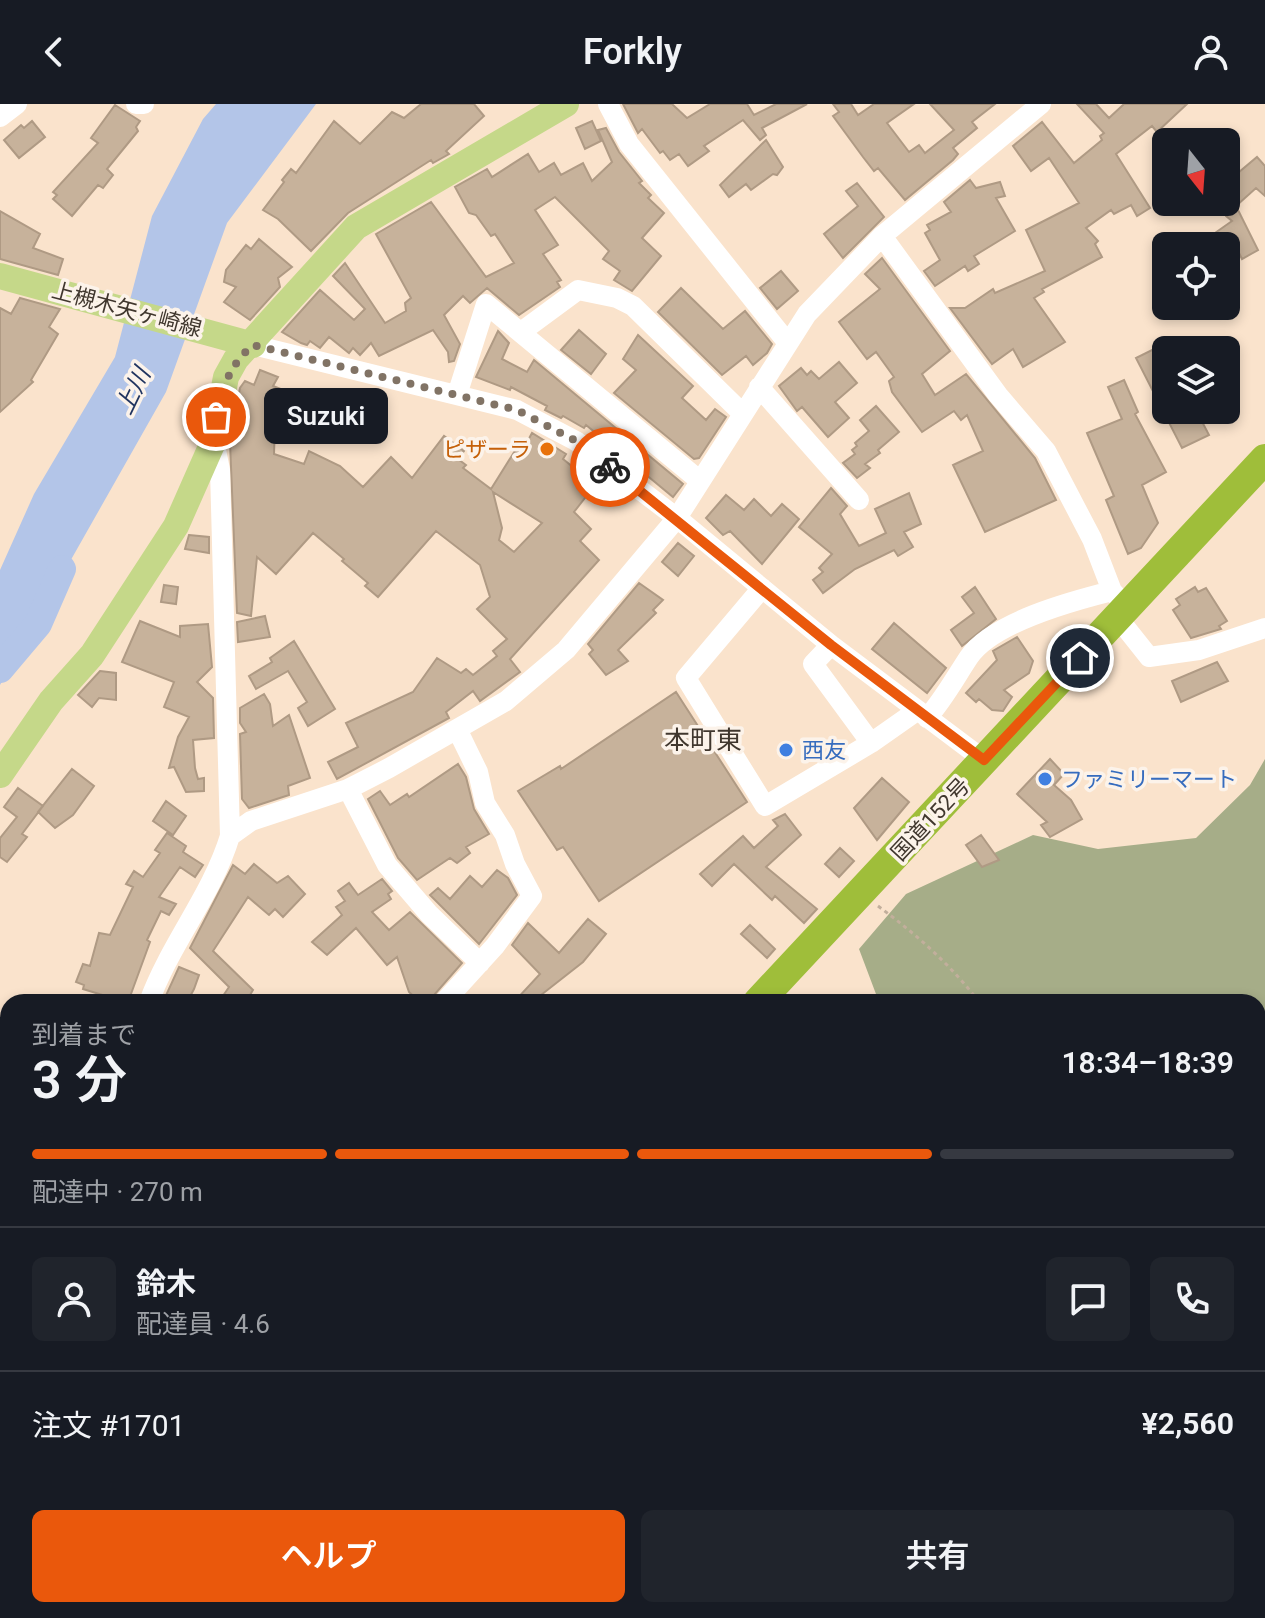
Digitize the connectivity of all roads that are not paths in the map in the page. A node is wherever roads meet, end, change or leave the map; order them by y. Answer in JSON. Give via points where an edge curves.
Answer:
{"nodes":[{"id":1,"x":17,"y":104,"type":"edge"},
{"id":2,"x":136,"y":104,"type":"edge"},
{"id":3,"x":144,"y":104,"type":"edge"},
{"id":4,"x":566,"y":104,"type":"edge"},
{"id":5,"x":608,"y":104,"type":"edge"},
{"id":6,"x":1034,"y":106,"type":"edge"},
{"id":7,"x":0,"y":117,"type":"edge"},
{"id":8,"x":882,"y":236,"type":"junction"},
{"id":9,"x":0,"y":276,"type":"edge"},
{"id":10,"x":521,"y":332,"type":"junction"},
{"id":11,"x":787,"y":342,"type":"junction"},
{"id":12,"x":253,"y":345,"type":"junction"},
{"id":13,"x":759,"y":387,"type":"junction"},
{"id":14,"x":457,"y":395,"type":"junction"},
{"id":15,"x":742,"y":413,"type":"junction"},
{"id":16,"x":214,"y":440,"type":"junction"},
{"id":17,"x":1265,"y":459,"type":"edge"},
{"id":18,"x":699,"y":480,"type":"junction"},
{"id":19,"x":859,"y":500,"type":"dead end"},
{"id":20,"x":677,"y":518,"type":"junction"},
{"id":21,"x":762,"y":588,"type":"junction"},
{"id":22,"x":1119,"y":605,"type":"junction"},
{"id":23,"x":1265,"y":628,"type":"edge"},
{"id":24,"x":831,"y":645,"type":"junction"},
{"id":25,"x":922,"y":714,"type":"junction"},
{"id":26,"x":457,"y":729,"type":"junction"},
{"id":27,"x":871,"y":743,"type":"junction"},
{"id":28,"x":984,"y":760,"type":"junction"},
{"id":29,"x":0,"y":775,"type":"edge"},
{"id":30,"x":348,"y":789,"type":"junction"},
{"id":31,"x":230,"y":836,"type":"junction"},
{"id":32,"x":480,"y":963,"type":"junction"},
{"id":33,"x":152,"y":994,"type":"edge"},
{"id":34,"x":451,"y":994,"type":"edge"},
{"id":35,"x":765,"y":994,"type":"edge"}],
"edges":[{"from":1,"to":7,"type":"street"},
{"from":2,"to":3,"type":"street"},
{"from":4,"to":12,"type":"main road","via":[[356,227]]},
{"from":5,"to":11,"type":"street","via":[[629,144]]},
{"from":6,"to":8,"type":"street"},
{"from":8,"to":11,"type":"street"},
{"from":8,"to":22,"type":"street","via":[[998,395],[1046,451]]},
{"from":9,"to":12,"type":"main road","name":"上槻木矢ヶ崎線"},
{"from":10,"to":14,"type":"street","via":[[486,304]]},
{"from":10,"to":15,"type":"street","via":[[578,290],[617,298],[633,306]]},
{"from":10,"to":18,"type":"street"},
{"from":11,"to":13,"type":"street"},
{"from":12,"to":14,"type":"street"},
{"from":12,"to":16,"type":"main road","via":[[226,377]]},
{"from":13,"to":15,"type":"street"},
{"from":13,"to":19,"type":"street"},
{"from":14,"to":20,"type":"street","via":[[517,410],[576,441]]},
{"from":15,"to":18,"type":"street"},
{"from":16,"to":29,"type":"main road","via":[[176,526],[134,595]]},
{"from":16,"to":31,"type":"street","via":[[220,470]]},
{"from":17,"to":22,"type":"highway","name":"国道152号"},
{"from":18,"to":20,"type":"street"},
{"from":20,"to":21,"type":"street"},
{"from":20,"to":26,"type":"street","via":[[566,650],[506,701]]},
{"from":21,"to":24,"type":"street"},
{"from":21,"to":27,"type":"street","via":[[686,678],[765,806]]},
{"from":22,"to":23,"type":"street","via":[[1149,657],[1199,650]]},
{"from":22,"to":25,"type":"street","via":[[1056,607],[986,642]]},
{"from":22,"to":28,"type":"highway","name":"国道152号"},
{"from":24,"to":25,"type":"street"},
{"from":24,"to":27,"type":"street","via":[[813,664]]},
{"from":25,"to":27,"type":"street"},
{"from":25,"to":28,"type":"street"},
{"from":26,"to":30,"type":"street"},
{"from":26,"to":32,"type":"street","via":[[473,758],[485,803],[532,896]]},
{"from":28,"to":35,"type":"highway","name":"国道152号"},
{"from":30,"to":31,"type":"street","via":[[251,821]]},
{"from":30,"to":32,"type":"street","via":[[387,865]]},
{"from":31,"to":33,"type":"street","via":[[222,863]]},
{"from":32,"to":34,"type":"street"}]}
